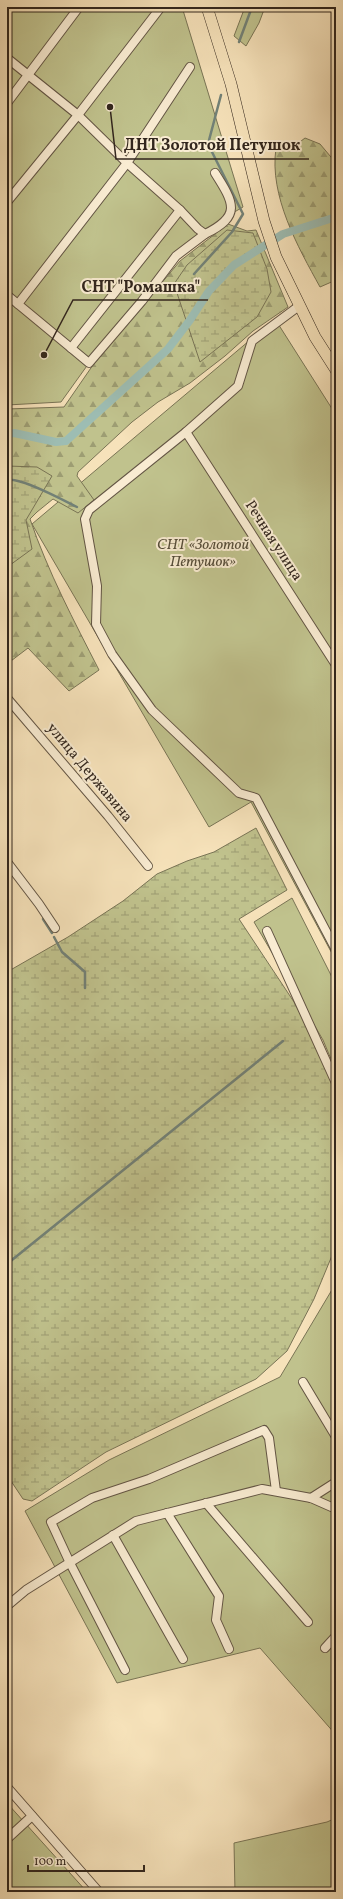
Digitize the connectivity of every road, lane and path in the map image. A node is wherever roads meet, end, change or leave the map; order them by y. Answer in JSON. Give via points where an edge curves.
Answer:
{"nodes":[{"id":1,"x":80,"y":7,"type":"edge"},
{"id":2,"x":161,"y":7,"type":"edge"},
{"id":3,"x":207,"y":7,"type":"edge"},
{"id":4,"x":7,"y":58,"type":"edge"},
{"id":5,"x":190,"y":67,"type":"dead end"},
{"id":6,"x":28,"y":77,"type":"junction"},
{"id":7,"x":7,"y":103,"type":"edge"},
{"id":8,"x":78,"y":115,"type":"junction"},
{"id":9,"x":127,"y":163,"type":"junction"},
{"id":10,"x":215,"y":173,"type":"dead end"},
{"id":11,"x":7,"y":202,"type":"edge"},
{"id":12,"x":180,"y":210,"type":"junction"},
{"id":13,"x":205,"y":234,"type":"junction"},
{"id":14,"x":7,"y":296,"type":"edge"},
{"id":15,"x":18,"y":304,"type":"junction"},
{"id":16,"x":299,"y":306,"type":"junction"},
{"id":17,"x":71,"y":348,"type":"junction"},
{"id":18,"x":336,"y":370,"type":"edge"},
{"id":19,"x":186,"y":432,"type":"junction"},
{"id":20,"x":336,"y":665,"type":"edge"},
{"id":21,"x":7,"y":698,"type":"edge"},
{"id":22,"x":7,"y":862,"type":"edge"},
{"id":23,"x":148,"y":866,"type":"dead end"},
{"id":24,"x":55,"y":928,"type":"dead end"},
{"id":25,"x":267,"y":931,"type":"dead end"},
{"id":26,"x":336,"y":950,"type":"edge"},
{"id":27,"x":336,"y":1083,"type":"edge"},
{"id":28,"x":304,"y":1382,"type":"dead end"},
{"id":29,"x":336,"y":1437,"type":"edge"},
{"id":30,"x":336,"y":1482,"type":"edge"},
{"id":31,"x":276,"y":1491,"type":"junction"},
{"id":32,"x":311,"y":1498,"type":"junction"},
{"id":33,"x":206,"y":1503,"type":"junction"},
{"id":34,"x":336,"y":1509,"type":"edge"},
{"id":35,"x":167,"y":1513,"type":"junction"},
{"id":36,"x":113,"y":1535,"type":"junction"},
{"id":37,"x":70,"y":1563,"type":"junction"},
{"id":38,"x":7,"y":1606,"type":"edge"},
{"id":39,"x":308,"y":1622,"type":"dead end"},
{"id":40,"x":336,"y":1636,"type":"edge"},
{"id":41,"x":229,"y":1648,"type":"dead end"},
{"id":42,"x":325,"y":1648,"type":"dead end"},
{"id":43,"x":183,"y":1660,"type":"dead end"},
{"id":44,"x":124,"y":1670,"type":"dead end"},
{"id":45,"x":7,"y":1787,"type":"edge"},
{"id":46,"x":32,"y":1816,"type":"junction"},
{"id":47,"x":7,"y":1840,"type":"edge"},
{"id":48,"x":99,"y":1892,"type":"edge"}],
"edges":[{"from":1,"to":6,"type":"street"},
{"from":2,"to":8,"type":"street"},
{"from":3,"to":16,"type":"highway","via":[[231,84],[264,221],[276,258]]},
{"from":4,"to":6,"type":"street"},
{"from":5,"to":9,"type":"street"},
{"from":6,"to":7,"type":"street"},
{"from":6,"to":8,"type":"street"},
{"from":8,"to":9,"type":"street"},
{"from":8,"to":11,"type":"street"},
{"from":9,"to":12,"type":"street"},
{"from":9,"to":15,"type":"street"},
{"from":10,"to":13,"type":"street","via":[[231,203],[231,214],[227,221]]},
{"from":12,"to":13,"type":"street"},
{"from":12,"to":17,"type":"street"},
{"from":13,"to":17,"type":"street","via":[[176,256],[142,301],[89,363]]},
{"from":14,"to":15,"type":"street"},
{"from":15,"to":17,"type":"street"},
{"from":16,"to":18,"type":"highway"},
{"from":16,"to":19,"type":"street","via":[[252,340],[238,386]]},
{"from":19,"to":20,"type":"street","name":"Речная улица"},
{"from":19,"to":26,"type":"street","via":[[86,514],[97,586],[96,624],[112,654],[152,710],[238,793],[256,798]]},
{"from":21,"to":23,"type":"street","name":"улица Державина"},
{"from":22,"to":24,"type":"street"},
{"from":25,"to":27,"type":"street"},
{"from":28,"to":29,"type":"street"},
{"from":30,"to":32,"type":"street"},
{"from":31,"to":32,"type":"street"},
{"from":31,"to":33,"type":"street","via":[[262,1489]]},
{"from":31,"to":37,"type":"street","via":[[269,1438],[264,1430],[149,1479],[92,1498],[51,1522]]},
{"from":32,"to":34,"type":"street"},
{"from":33,"to":35,"type":"street"},
{"from":33,"to":39,"type":"street"},
{"from":35,"to":36,"type":"street","via":[[136,1521]]},
{"from":35,"to":41,"type":"street","via":[[219,1596],[216,1620]]},
{"from":36,"to":37,"type":"street"},
{"from":36,"to":43,"type":"street"},
{"from":37,"to":38,"type":"street","via":[[26,1590]]},
{"from":37,"to":44,"type":"street"},
{"from":40,"to":42,"type":"street"},
{"from":45,"to":46,"type":"street"},
{"from":46,"to":47,"type":"street"},
{"from":46,"to":48,"type":"street"}]}
